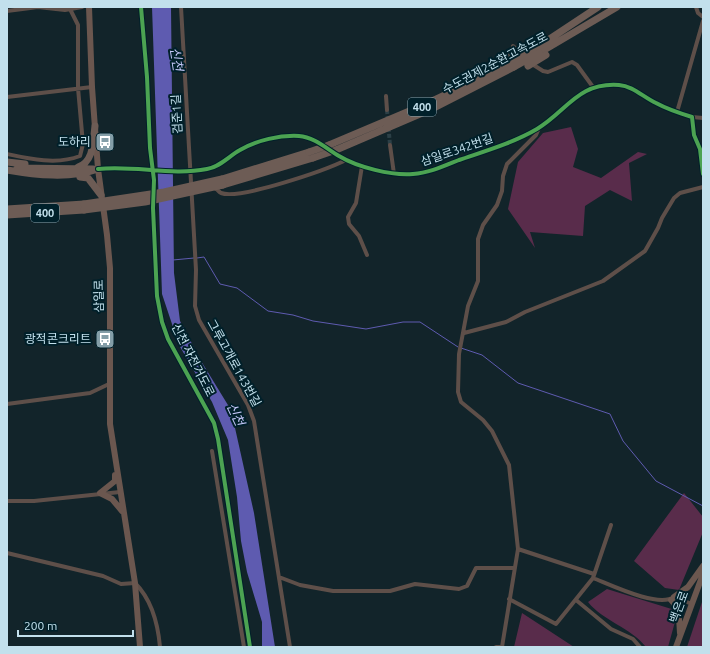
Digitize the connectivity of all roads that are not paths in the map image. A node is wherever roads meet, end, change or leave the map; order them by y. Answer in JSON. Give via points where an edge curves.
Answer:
{"nodes":[{"id":1,"x":82,"y":7,"type":"edge"},
{"id":2,"x":89,"y":7,"type":"edge"},
{"id":3,"x":181,"y":7,"type":"edge"},
{"id":4,"x":597,"y":7,"type":"edge"},
{"id":5,"x":617,"y":7,"type":"edge"},
{"id":6,"x":696,"y":7,"type":"edge"},
{"id":7,"x":70,"y":9,"type":"junction"},
{"id":8,"x":7,"y":11,"type":"edge"},
{"id":9,"x":703,"y":17,"type":"edge"},
{"id":10,"x":703,"y":21,"type":"edge"},
{"id":11,"x":513,"y":46,"type":"dead end"},
{"id":12,"x":537,"y":51,"type":"junction"},
{"id":13,"x":505,"y":59,"type":"dead end"},
{"id":14,"x":513,"y":65,"type":"junction"},
{"id":15,"x":528,"y":66,"type":"dead end"},
{"id":16,"x":92,"y":87,"type":"junction"},
{"id":17,"x":593,"y":87,"type":"junction"},
{"id":18,"x":78,"y":88,"type":"junction"},
{"id":19,"x":439,"y":95,"type":"dead end"},
{"id":20,"x":386,"y":96,"type":"dead end"},
{"id":21,"x":7,"y":97,"type":"edge"},
{"id":22,"x":387,"y":110,"type":"tunnel mouth"},
{"id":23,"x":677,"y":112,"type":"junction"},
{"id":24,"x":428,"y":115,"type":"dead end"},
{"id":25,"x":692,"y":117,"type":"junction"},
{"id":26,"x":703,"y":118,"type":"edge"},
{"id":27,"x":386,"y":122,"type":"junction"},
{"id":28,"x":95,"y":126,"type":"junction"},
{"id":29,"x":539,"y":128,"type":"junction"},
{"id":30,"x":363,"y":139,"type":"junction"},
{"id":31,"x":390,"y":145,"type":"tunnel mouth"},
{"id":32,"x":7,"y":154,"type":"edge"},
{"id":33,"x":311,"y":155,"type":"junction"},
{"id":34,"x":346,"y":160,"type":"junction"},
{"id":35,"x":7,"y":162,"type":"edge"},
{"id":36,"x":7,"y":166,"type":"edge"},
{"id":37,"x":362,"y":166,"type":"junction"},
{"id":38,"x":64,"y":169,"type":"junction"},
{"id":39,"x":98,"y":169,"type":"junction"},
{"id":40,"x":7,"y":170,"type":"edge"},
{"id":41,"x":52,"y":172,"type":"junction"},
{"id":42,"x":188,"y":172,"type":"junction"},
{"id":43,"x":24,"y":173,"type":"junction"},
{"id":44,"x":7,"y":174,"type":"edge"},
{"id":45,"x":394,"y":174,"type":"junction"},
{"id":46,"x":703,"y":174,"type":"edge"},
{"id":47,"x":703,"y":187,"type":"edge"},
{"id":48,"x":216,"y":189,"type":"dead end"},
{"id":49,"x":102,"y":195,"type":"junction"},
{"id":50,"x":84,"y":207,"type":"junction"},
{"id":51,"x":7,"y":208,"type":"edge"},
{"id":52,"x":7,"y":215,"type":"edge"},
{"id":53,"x":194,"y":252,"type":"joint"},
{"id":54,"x":367,"y":255,"type":"dead end"},
{"id":55,"x":464,"y":333,"type":"junction"},
{"id":56,"x":109,"y":384,"type":"junction"},
{"id":57,"x":7,"y":404,"type":"edge"},
{"id":58,"x":212,"y":451,"type":"dead end"},
{"id":59,"x":116,"y":465,"type":"junction"},
{"id":60,"x":120,"y":492,"type":"junction"},
{"id":61,"x":100,"y":493,"type":"junction"},
{"id":62,"x":7,"y":501,"type":"edge"},
{"id":63,"x":124,"y":514,"type":"junction"},
{"id":64,"x":611,"y":525,"type":"dead end"},
{"id":65,"x":518,"y":549,"type":"junction"},
{"id":66,"x":7,"y":553,"type":"edge"},
{"id":67,"x":703,"y":566,"type":"edge"},
{"id":68,"x":515,"y":568,"type":"junction"},
{"id":69,"x":703,"y":574,"type":"edge"},
{"id":70,"x":594,"y":576,"type":"junction"},
{"id":71,"x":279,"y":577,"type":"junction"},
{"id":72,"x":135,"y":583,"type":"junction"},
{"id":73,"x":509,"y":599,"type":"junction"},
{"id":74,"x":672,"y":599,"type":"junction"},
{"id":75,"x":576,"y":600,"type":"junction"},
{"id":76,"x":692,"y":604,"type":"junction"},
{"id":77,"x":680,"y":637,"type":"junction"},
{"id":78,"x":140,"y":647,"type":"edge"},
{"id":79,"x":160,"y":647,"type":"edge"},
{"id":80,"x":244,"y":647,"type":"edge"},
{"id":81,"x":290,"y":647,"type":"edge"},
{"id":82,"x":496,"y":647,"type":"edge"},
{"id":83,"x":502,"y":647,"type":"edge"},
{"id":84,"x":640,"y":647,"type":"edge"},
{"id":85,"x":676,"y":647,"type":"edge"}],
"edges":[{"from":1,"to":7,"type":"street"},
{"from":2,"to":16,"type":"main road","name":"삼일로"},
{"from":3,"to":42,"type":"street","name":"검준1길"},
{"from":4,"to":12,"type":"highway"},
{"from":5,"to":12,"type":"highway","name":"수도권제2순환고속도로","number":"400"},
{"from":6,"to":9,"type":"street"},
{"from":7,"to":8,"type":"street","via":[[38,7]]},
{"from":7,"to":18,"type":"street","via":[[78,25]]},
{"from":10,"to":23,"type":"street"},
{"from":11,"to":17,"type":"street","via":[[533,65],[544,71],[548,72],[572,62]]},
{"from":12,"to":13,"type":"highway","bridge":true},
{"from":12,"to":14,"type":"highway","name":"수도권제2순환고속도로","number":"400","bridge":true},
{"from":12,"to":15,"type":"highway","bridge":true},
{"from":14,"to":27,"type":"highway","name":"수도권제2순환고속도로","number":"400"},
{"from":14,"to":30,"type":"highway","name":"수도권제2순환고속도로","number":"400","via":[[468,92]]},
{"from":16,"to":18,"type":"street"},
{"from":16,"to":28,"type":"main road","name":"삼일로"},
{"from":17,"to":23,"type":"street","name":"삼일로342번길","via":[[629,87]]},
{"from":17,"to":29,"type":"street","name":"삼일로342번길"},
{"from":18,"to":21,"type":"street"},
{"from":18,"to":32,"type":"street","via":[[83,144],[80,156],[70,160],[32,160]]},
{"from":19,"to":27,"type":"highway"},
{"from":20,"to":22,"type":"street"},
{"from":23,"to":25,"type":"street","name":"삼일로342번길"},
{"from":24,"to":30,"type":"highway"},
{"from":25,"to":26,"type":"street"},
{"from":25,"to":46,"type":"street"},
{"from":27,"to":33,"type":"highway","name":"수도권제2순환고속도로","number":"400","bridge":true},
{"from":28,"to":38,"type":"highway","via":[[90,158],[80,166]]},
{"from":28,"to":39,"type":"main road","name":"삼일로"},
{"from":29,"to":45,"type":"street","name":"삼일로342번길","via":[[496,147],[436,168],[416,174]]},
{"from":29,"to":55,"type":"street","via":[[536,135],[507,164],[502,191],[483,225],[478,239],[478,281],[468,306]]},
{"from":30,"to":33,"type":"highway","name":"수도권제2순환고속도로","number":"400","bridge":true,"via":[[336,150]]},
{"from":31,"to":45,"type":"street"},
{"from":33,"to":50,"type":"highway","name":"수도권제2순환고속도로","number":"400","bridge":true,"via":[[223,182]]},
{"from":34,"to":37,"type":"street","name":"삼일로342번길"},
{"from":34,"to":42,"type":"street","name":"삼일로342번길","via":[[313,140],[301,136],[283,136],[248,146],[214,167]]},
{"from":34,"to":48,"type":"street","via":[[275,186],[232,193],[221,193]]},
{"from":35,"to":41,"type":"highway"},
{"from":36,"to":41,"type":"highway"},
{"from":37,"to":45,"type":"street","name":"삼일로342번길"},
{"from":37,"to":54,"type":"street","via":[[356,203],[348,217],[349,224]]},
{"from":38,"to":39,"type":"highway"},
{"from":38,"to":41,"type":"highway"},
{"from":39,"to":41,"type":"highway","via":[[87,173]]},
{"from":39,"to":42,"type":"street","name":"삼일로342번길"},
{"from":39,"to":49,"type":"main road","name":"삼일로"},
{"from":40,"to":43,"type":"highway"},
{"from":41,"to":43,"type":"highway"},
{"from":41,"to":49,"type":"highway","via":[[88,178]]},
{"from":42,"to":53,"type":"street","name":"검준1길"},
{"from":43,"to":44,"type":"highway"},
{"from":47,"to":55,"type":"street","via":[[680,193],[674,198],[645,251],[603,281],[506,322]]},
{"from":49,"to":56,"type":"main road","name":"삼일로","via":[[110,274]]},
{"from":50,"to":51,"type":"highway","name":"수도권제2순환고속도로","number":"400"},
{"from":50,"to":52,"type":"highway","name":"수도권제2순환고속도로","number":"400"},
{"from":53,"to":71,"type":"street","name":"그루고개로143번길","via":[[199,320],[248,405],[254,421]]},
{"from":55,"to":65,"type":"street","via":[[459,354],[458,392],[461,402],[492,431],[509,465]]},
{"from":56,"to":57,"type":"street","via":[[90,394]]},
{"from":56,"to":59,"type":"main road","name":"삼일로","via":[[110,424]]},
{"from":58,"to":80,"type":"street"},
{"from":59,"to":60,"type":"main road","name":"삼일로"},
{"from":59,"to":61,"type":"main road","via":[[115,481]]},
{"from":60,"to":61,"type":"street"},
{"from":60,"to":63,"type":"main road","name":"삼일로"},
{"from":61,"to":62,"type":"street","via":[[34,501]]},
{"from":61,"to":63,"type":"main road","via":[[118,504]]},
{"from":63,"to":72,"type":"main road","name":"삼일로"},
{"from":64,"to":70,"type":"street"},
{"from":65,"to":68,"type":"street"},
{"from":65,"to":70,"type":"street"},
{"from":66,"to":72,"type":"street","via":[[103,576],[121,584]]},
{"from":67,"to":74,"type":"main road","via":[[688,587]]},
{"from":68,"to":71,"type":"street","via":[[476,568],[467,586],[459,588],[415,584],[390,591],[332,591],[300,585]]},
{"from":68,"to":73,"type":"street"},
{"from":69,"to":76,"type":"main road","name":"백은로"},
{"from":70,"to":74,"type":"street","via":[[654,600]]},
{"from":70,"to":75,"type":"street"},
{"from":71,"to":81,"type":"street","name":"그루고개로143번길"},
{"from":72,"to":78,"type":"main road","name":"삼일로"},
{"from":72,"to":79,"type":"street","name":"삼일로","via":[[154,613]]},
{"from":73,"to":75,"type":"street","via":[[556,624]]},
{"from":73,"to":83,"type":"street"},
{"from":74,"to":76,"type":"street"},
{"from":74,"to":77,"type":"main road","via":[[679,614]]},
{"from":75,"to":84,"type":"street","via":[[612,629],[633,640]]},
{"from":76,"to":77,"type":"main road","name":"백은로"},
{"from":77,"to":85,"type":"main road","name":"백은로"},
{"from":82,"to":83,"type":"street"}]}
